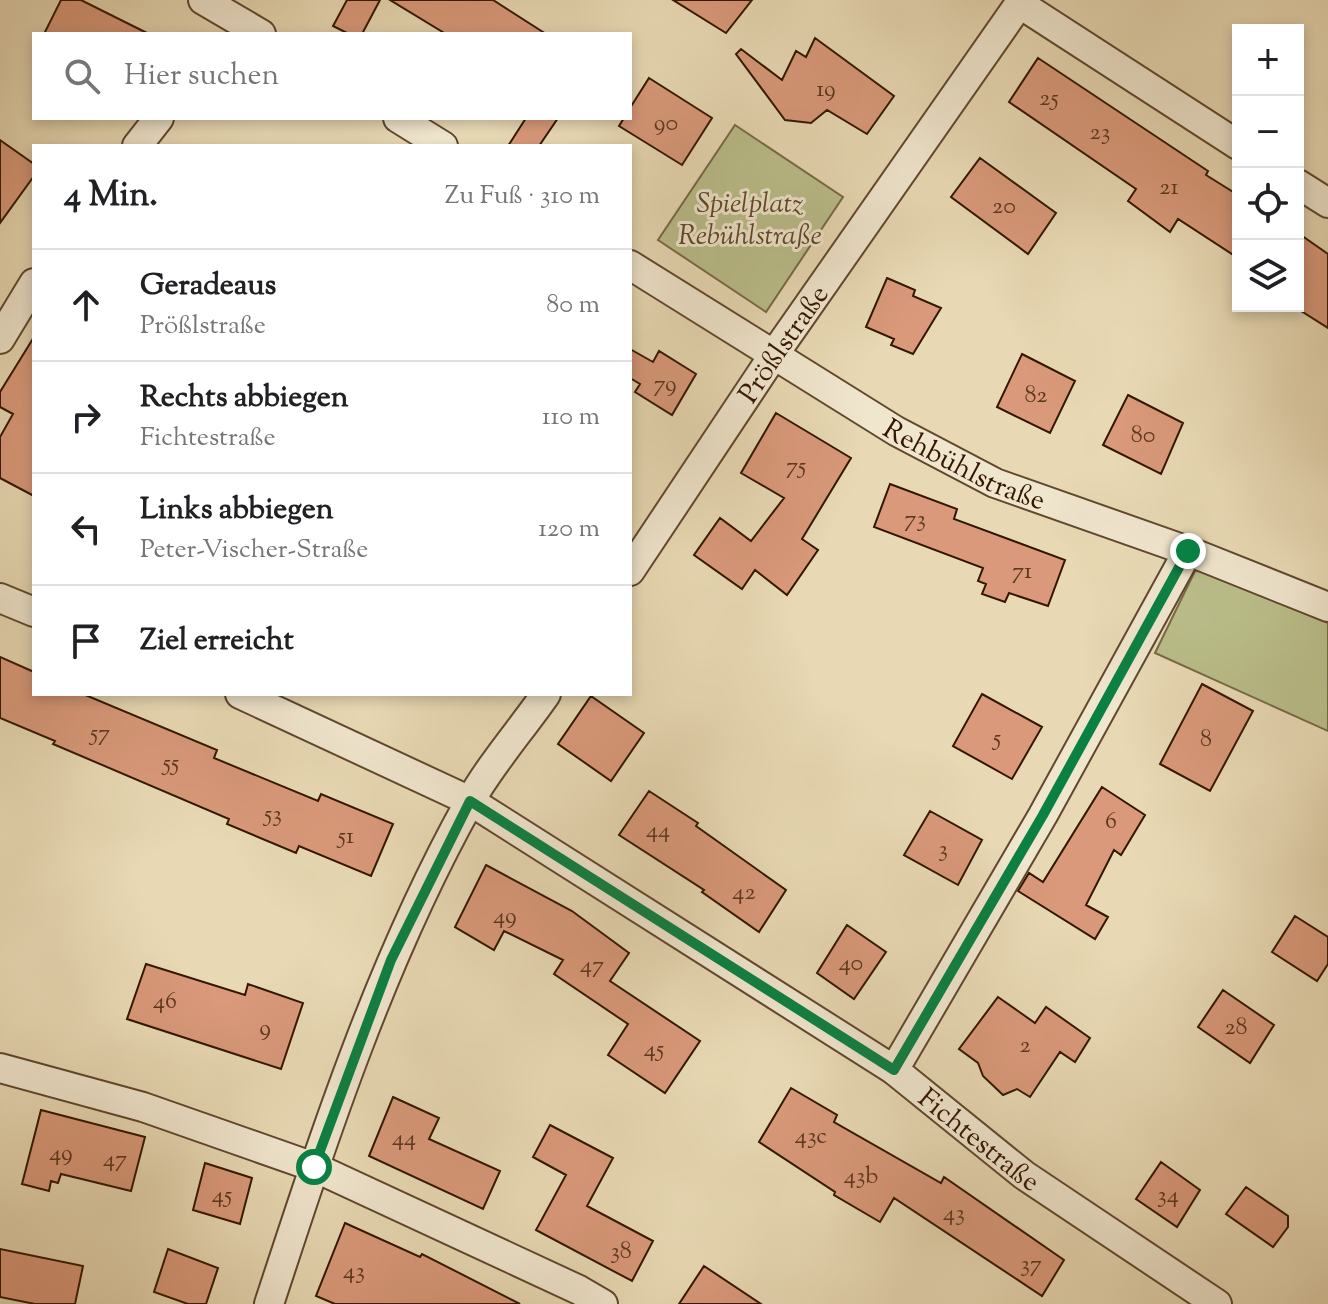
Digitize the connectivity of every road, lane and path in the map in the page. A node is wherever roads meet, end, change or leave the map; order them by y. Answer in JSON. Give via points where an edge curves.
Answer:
{"nodes":[{"id":1,"x":203,"y":0,"type":"edge"},
{"id":2,"x":1021,"y":2,"type":"edge"},
{"id":3,"x":230,"y":26,"type":"edge"},
{"id":4,"x":253,"y":32,"type":"edge"},
{"id":5,"x":157,"y":120,"type":"edge"},
{"id":6,"x":401,"y":120,"type":"edge"},
{"id":7,"x":1232,"y":141,"type":"edge"},
{"id":8,"x":139,"y":144,"type":"edge"},
{"id":9,"x":440,"y":144,"type":"edge"},
{"id":10,"x":1304,"y":188,"type":"edge"},
{"id":11,"x":1328,"y":203,"type":"edge"},
{"id":12,"x":632,"y":266,"type":"edge"},
{"id":13,"x":32,"y":286,"type":"edge"},
{"id":14,"x":0,"y":339,"type":"edge"},
{"id":15,"x":773,"y":356,"type":"junction"},
{"id":16,"x":1188,"y":551,"type":"junction"},
{"id":17,"x":632,"y":568,"type":"edge"},
{"id":18,"x":0,"y":598,"type":"edge"},
{"id":19,"x":1328,"y":607,"type":"edge"},
{"id":20,"x":32,"y":611,"type":"edge"},
{"id":21,"x":244,"y":696,"type":"edge"},
{"id":22,"x":545,"y":696,"type":"edge"},
{"id":23,"x":470,"y":801,"type":"junction"},
{"id":24,"x":0,"y":1068,"type":"edge"},
{"id":25,"x":894,"y":1070,"type":"junction"},
{"id":26,"x":314,"y":1167,"type":"junction"},
{"id":27,"x":269,"y":1304,"type":"edge"},
{"id":28,"x":603,"y":1304,"type":"edge"},
{"id":29,"x":1217,"y":1304,"type":"edge"}],
"edges":[{"from":1,"to":3,"type":"street"},
{"from":2,"to":7,"type":"street"},
{"from":2,"to":15,"type":"street","name":"Prößlstraße"},
{"from":3,"to":4,"type":"street"},
{"from":5,"to":8,"type":"street"},
{"from":6,"to":9,"type":"street"},
{"from":10,"to":11,"type":"street"},
{"from":12,"to":15,"type":"street","name":"Rehbühlstraße"},
{"from":13,"to":14,"type":"street"},
{"from":15,"to":16,"type":"street","name":"Rehbühlstraße","via":[[896,431],[995,483]]},
{"from":15,"to":17,"type":"street","name":"Prößlstraße"},
{"from":16,"to":19,"type":"street","name":"Rehbühlstraße"},
{"from":16,"to":25,"type":"street"},
{"from":18,"to":20,"type":"street"},
{"from":21,"to":23,"type":"street","name":"Fichtestraße"},
{"from":22,"to":23,"type":"street"},
{"from":23,"to":25,"type":"street","name":"Fichtestraße"},
{"from":23,"to":26,"type":"street","via":[[391,960]]},
{"from":24,"to":26,"type":"street","via":[[143,1107]]},
{"from":25,"to":29,"type":"street","name":"Fichtestraße","via":[[1024,1175]]},
{"from":26,"to":27,"type":"street"},
{"from":26,"to":28,"type":"street"}]}
